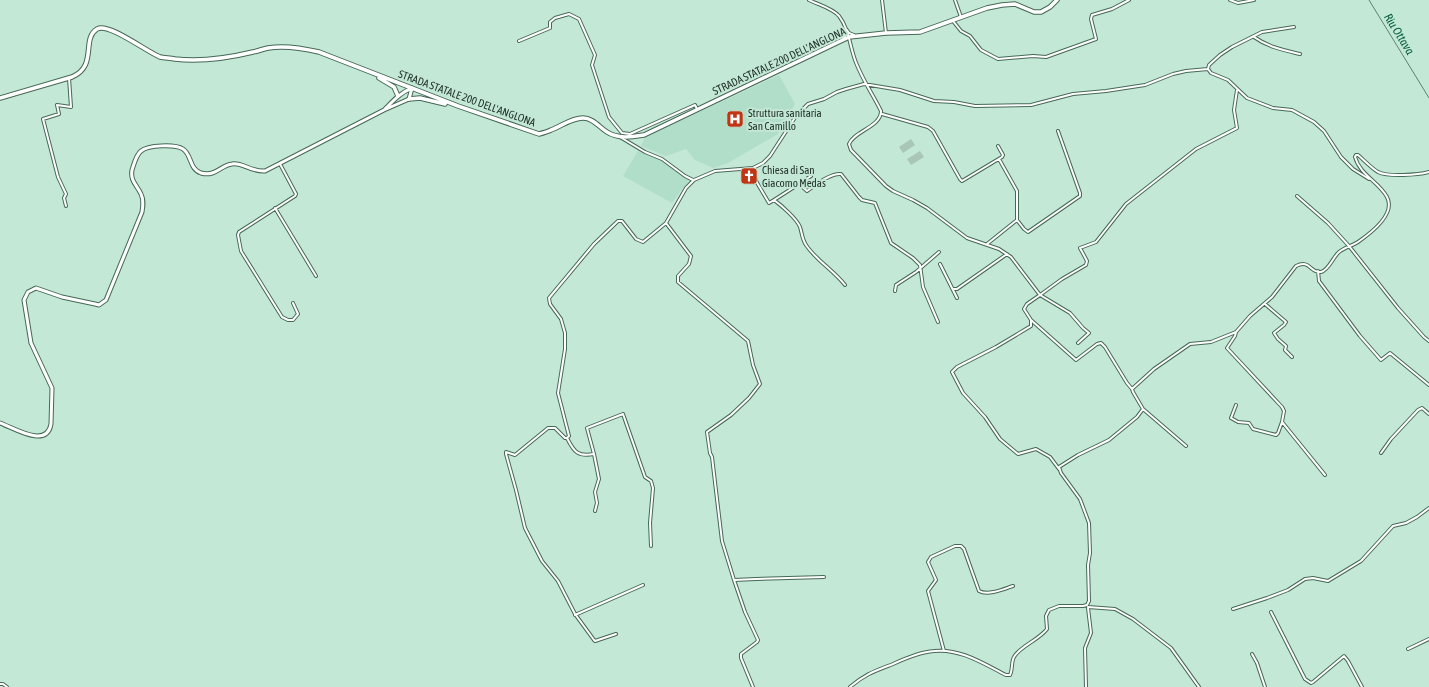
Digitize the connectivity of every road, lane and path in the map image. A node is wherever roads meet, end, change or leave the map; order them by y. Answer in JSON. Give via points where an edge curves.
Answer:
{"nodes":[{"id":1,"x":809,"y":0,"type":"edge"},
{"id":2,"x":882,"y":0,"type":"edge"},
{"id":3,"x":955,"y":0,"type":"edge"},
{"id":4,"x":1057,"y":0,"type":"edge"},
{"id":5,"x":1129,"y":0,"type":"edge"},
{"id":6,"x":1230,"y":0,"type":"edge"},
{"id":7,"x":1254,"y":0,"type":"edge"},
{"id":8,"x":961,"y":18,"type":"junction"},
{"id":9,"x":953,"y":21,"type":"junction"},
{"id":10,"x":1294,"y":27,"type":"dead end"},
{"id":11,"x":845,"y":28,"type":"junction"},
{"id":12,"x":886,"y":33,"type":"junction"},
{"id":13,"x":857,"y":36,"type":"junction"},
{"id":14,"x":849,"y":37,"type":"junction"},
{"id":15,"x":1254,"y":37,"type":"junction"},
{"id":16,"x":842,"y":40,"type":"junction"},
{"id":17,"x":519,"y":41,"type":"dead end"},
{"id":18,"x":1300,"y":54,"type":"dead end"},
{"id":19,"x":1208,"y":69,"type":"junction"},
{"id":20,"x":369,"y":72,"type":"junction"},
{"id":21,"x":70,"y":78,"type":"junction"},
{"id":22,"x":864,"y":84,"type":"junction"},
{"id":23,"x":412,"y":88,"type":"junction"},
{"id":24,"x":1237,"y":90,"type":"junction"},
{"id":25,"x":398,"y":96,"type":"junction"},
{"id":26,"x":0,"y":98,"type":"edge"},
{"id":27,"x":408,"y":100,"type":"junction"},
{"id":28,"x":458,"y":106,"type":"junction"},
{"id":29,"x":697,"y":109,"type":"junction"},
{"id":30,"x":384,"y":110,"type":"junction"},
{"id":31,"x":882,"y":114,"type":"junction"},
{"id":32,"x":1058,"y":131,"type":"dead end"},
{"id":33,"x":619,"y":136,"type":"junction"},
{"id":34,"x":998,"y":146,"type":"dead end"},
{"id":35,"x":999,"y":159,"type":"junction"},
{"id":36,"x":280,"y":164,"type":"junction"},
{"id":37,"x":753,"y":168,"type":"junction"},
{"id":38,"x":1429,"y":172,"type":"edge"},
{"id":39,"x":811,"y":176,"type":"dead end"},
{"id":40,"x":694,"y":180,"type":"junction"},
{"id":41,"x":1370,"y":180,"type":"junction"},
{"id":42,"x":799,"y":184,"type":"junction"},
{"id":43,"x":1297,"y":196,"type":"dead end"},
{"id":44,"x":774,"y":200,"type":"junction"},
{"id":45,"x":66,"y":206,"type":"dead end"},
{"id":46,"x":275,"y":208,"type":"junction"},
{"id":47,"x":1017,"y":220,"type":"junction"},
{"id":48,"x":666,"y":223,"type":"junction"},
{"id":49,"x":988,"y":244,"type":"junction"},
{"id":50,"x":1349,"y":246,"type":"junction"},
{"id":51,"x":939,"y":252,"type":"dead end"},
{"id":52,"x":1007,"y":254,"type":"junction"},
{"id":53,"x":940,"y":264,"type":"dead end"},
{"id":54,"x":920,"y":268,"type":"junction"},
{"id":55,"x":1318,"y":271,"type":"junction"},
{"id":56,"x":316,"y":276,"type":"dead end"},
{"id":57,"x":845,"y":285,"type":"dead end"},
{"id":58,"x":954,"y":290,"type":"junction"},
{"id":59,"x":894,"y":291,"type":"dead end"},
{"id":60,"x":1040,"y":295,"type":"junction"},
{"id":61,"x":957,"y":298,"type":"dead end"},
{"id":62,"x":293,"y":303,"type":"dead end"},
{"id":63,"x":1264,"y":304,"type":"junction"},
{"id":64,"x":1031,"y":320,"type":"junction"},
{"id":65,"x":938,"y":322,"type":"dead end"},
{"id":66,"x":1236,"y":332,"type":"junction"},
{"id":67,"x":1429,"y":341,"type":"edge"},
{"id":68,"x":1078,"y":343,"type":"dead end"},
{"id":69,"x":1292,"y":357,"type":"dead end"},
{"id":70,"x":1429,"y":385,"type":"edge"},
{"id":71,"x":1132,"y":389,"type":"junction"},
{"id":72,"x":1236,"y":405,"type":"dead end"},
{"id":73,"x":1143,"y":409,"type":"junction"},
{"id":74,"x":1429,"y":414,"type":"edge"},
{"id":75,"x":1282,"y":422,"type":"junction"},
{"id":76,"x":0,"y":423,"type":"edge"},
{"id":77,"x":567,"y":438,"type":"junction"},
{"id":78,"x":1186,"y":446,"type":"dead end"},
{"id":79,"x":1381,"y":453,"type":"dead end"},
{"id":80,"x":594,"y":454,"type":"junction"},
{"id":81,"x":1059,"y":469,"type":"junction"},
{"id":82,"x":1325,"y":475,"type":"dead end"},
{"id":83,"x":1429,"y":508,"type":"edge"},
{"id":84,"x":595,"y":511,"type":"dead end"},
{"id":85,"x":651,"y":546,"type":"dead end"},
{"id":86,"x":824,"y":577,"type":"dead end"},
{"id":87,"x":734,"y":580,"type":"junction"},
{"id":88,"x":643,"y":585,"type":"dead end"},
{"id":89,"x":1014,"y":586,"type":"dead end"},
{"id":90,"x":1087,"y":606,"type":"junction"},
{"id":91,"x":1233,"y":609,"type":"dead end"},
{"id":92,"x":1271,"y":612,"type":"dead end"},
{"id":93,"x":575,"y":615,"type":"junction"},
{"id":94,"x":616,"y":634,"type":"dead end"},
{"id":95,"x":1429,"y":639,"type":"edge"},
{"id":96,"x":1408,"y":649,"type":"dead end"},
{"id":97,"x":944,"y":651,"type":"junction"},
{"id":98,"x":1252,"y":654,"type":"dead end"},
{"id":99,"x":0,"y":684,"type":"edge"},
{"id":100,"x":7,"y":687,"type":"edge"},
{"id":101,"x":753,"y":687,"type":"edge"},
{"id":102,"x":850,"y":687,"type":"edge"},
{"id":103,"x":1086,"y":687,"type":"edge"},
{"id":104,"x":1199,"y":687,"type":"edge"},
{"id":105,"x":1265,"y":687,"type":"edge"},
{"id":106,"x":1362,"y":687,"type":"edge"}],
"edges":[{"from":1,"to":11,"type":"street","via":[[834,12],[840,17]]},
{"from":2,"to":12,"type":"street"},
{"from":3,"to":8,"type":"street"},
{"from":4,"to":8,"type":"main road","name":"STRADA STATALE 200 DELL'ANGLONA","via":[[1041,12],[1034,12],[1015,4],[987,8]]},
{"from":5,"to":9,"type":"street","via":[[1092,15],[1096,38],[1046,57],[996,58],[981,50]]},
{"from":6,"to":7,"type":"street","via":[[1238,3]]},
{"from":8,"to":9,"type":"main road","name":"STRADA STATALE 200 DELL'ANGLONA"},
{"from":9,"to":12,"type":"main road","name":"STRADA STATALE 200 DELL'ANGLONA","via":[[920,32]]},
{"from":10,"to":15,"type":"street","via":[[1262,32]]},
{"from":11,"to":13,"type":"street"},
{"from":11,"to":14,"type":"street"},
{"from":11,"to":16,"type":"street"},
{"from":12,"to":13,"type":"main road","name":"STRADA STATALE 200 DELL'ANGLONA"},
{"from":13,"to":14,"type":"main road","name":"STRADA STATALE 200 DELL'ANGLONA"},
{"from":14,"to":16,"type":"main road","name":"STRADA STATALE 200 DELL'ANGLONA"},
{"from":14,"to":22,"type":"street"},
{"from":15,"to":18,"type":"street","via":[[1278,49]]},
{"from":15,"to":19,"type":"street","via":[[1220,55]]},
{"from":16,"to":29,"type":"main road","name":"STRADA STATALE 200 DELL'ANGLONA"},
{"from":17,"to":29,"type":"street","via":[[550,28],[550,22],[555,18],[569,14],[579,19],[595,54],[592,65],[609,117],[622,133],[630,134],[695,105]]},
{"from":19,"to":22,"type":"street","via":[[1173,74],[1145,85],[1073,94],[1031,105],[975,106],[934,101],[900,90]]},
{"from":19,"to":24,"type":"street","via":[[1211,73],[1228,80]]},
{"from":20,"to":21,"type":"main road","name":"STRADA STATALE 200 DELL'ANGLONA","via":[[319,52],[295,47],[268,48],[205,60],[160,57],[104,28],[97,29],[91,37],[87,63],[80,74]]},
{"from":20,"to":23,"type":"main road","name":"STRADA STATALE 200 DELL'ANGLONA"},
{"from":20,"to":25,"type":"main road","via":[[394,87]]},
{"from":21,"to":26,"type":"main road","name":"STRADA STATALE 200 DELL'ANGLONA"},
{"from":21,"to":45,"type":"street","via":[[71,107],[58,105],[56,107],[59,114],[43,119],[58,177],[66,194]]},
{"from":22,"to":31,"type":"street","via":[[872,92]]},
{"from":22,"to":37,"type":"street","via":[[808,104],[796,116],[770,156]]},
{"from":23,"to":25,"type":"street"},
{"from":23,"to":27,"type":"street"},
{"from":23,"to":28,"type":"main road","name":"STRADA STATALE 200 DELL'ANGLONA"},
{"from":24,"to":41,"type":"street","via":[[1247,98],[1273,108],[1292,110],[1314,122],[1324,131],[1341,157]]},
{"from":24,"to":60,"type":"street","via":[[1234,110],[1237,128],[1196,149],[1126,204],[1096,242],[1080,248],[1087,261],[1086,265]]},
{"from":25,"to":30,"type":"street"},
{"from":27,"to":28,"type":"main road","via":[[420,98]]},
{"from":27,"to":30,"type":"street"},
{"from":28,"to":33,"type":"main road","name":"STRADA STATALE 200 DELL'ANGLONA","via":[[539,134],[576,118],[590,119],[608,132]]},
{"from":29,"to":33,"type":"main road","name":"STRADA STATALE 200 DELL'ANGLONA","via":[[644,135]]},
{"from":30,"to":36,"type":"street"},
{"from":31,"to":35,"type":"street","via":[[928,127],[933,131],[962,181]]},
{"from":31,"to":49,"type":"street","via":[[851,139],[851,150],[893,191],[927,208],[967,238]]},
{"from":32,"to":47,"type":"street","via":[[1080,196],[1028,232]]},
{"from":33,"to":40,"type":"street"},
{"from":34,"to":35,"type":"street","via":[[1002,155]]},
{"from":35,"to":47,"type":"street","via":[[1017,191]]},
{"from":36,"to":46,"type":"street","via":[[296,194]]},
{"from":36,"to":76,"type":"street","via":[[259,172],[240,164],[232,164],[217,172],[203,173],[195,169],[186,152],[178,147],[160,146],[140,151],[131,176],[144,204],[106,300],[99,305],[36,288],[28,292],[24,300],[31,343],[52,388],[49,430],[44,435],[36,437]]},
{"from":37,"to":40,"type":"street","via":[[715,171]]},
{"from":37,"to":44,"type":"street","via":[[756,181],[769,203]]},
{"from":38,"to":41,"type":"street","via":[[1383,174],[1356,155],[1356,162]]},
{"from":39,"to":42,"type":"street"},
{"from":40,"to":48,"type":"street","via":[[686,188]]},
{"from":41,"to":50,"type":"street","via":[[1387,197],[1389,209],[1379,224],[1358,242]]},
{"from":42,"to":44,"type":"street"},
{"from":42,"to":54,"type":"street","via":[[807,191],[838,173],[841,174],[862,200],[875,202],[891,243],[913,258]]},
{"from":43,"to":50,"type":"street","via":[[1328,223]]},
{"from":44,"to":57,"type":"street","via":[[799,226],[802,238],[814,256]]},
{"from":46,"to":56,"type":"street"},
{"from":46,"to":62,"type":"street","via":[[239,232],[239,246],[282,317],[290,321],[298,314]]},
{"from":47,"to":49,"type":"street"},
{"from":48,"to":77,"type":"street","via":[[643,242],[636,239],[622,220],[618,221],[594,244],[549,298],[550,304],[561,319],[565,333],[558,393],[569,436]]},
{"from":48,"to":87,"type":"street","via":[[691,256],[690,264],[678,276],[678,282],[748,341],[760,384],[731,415],[707,432],[722,541]]},
{"from":49,"to":52,"type":"street"},
{"from":50,"to":55,"type":"street","via":[[1336,255],[1326,269]]},
{"from":50,"to":67,"type":"street","via":[[1398,308]]},
{"from":51,"to":54,"type":"street"},
{"from":52,"to":58,"type":"street"},
{"from":52,"to":60,"type":"street"},
{"from":53,"to":58,"type":"street"},
{"from":54,"to":59,"type":"street","via":[[896,285]]},
{"from":54,"to":65,"type":"street","via":[[923,287]]},
{"from":55,"to":63,"type":"street","via":[[1306,264],[1296,266]]},
{"from":55,"to":70,"type":"street","via":[[1322,286],[1382,360],[1390,353]]},
{"from":58,"to":61,"type":"street"},
{"from":60,"to":64,"type":"street","via":[[1024,309]]},
{"from":60,"to":68,"type":"street","via":[[1070,313],[1089,333]]},
{"from":63,"to":66,"type":"street"},
{"from":63,"to":69,"type":"street","via":[[1286,322],[1274,335],[1286,346],[1285,350]]},
{"from":64,"to":71,"type":"street","via":[[1076,360],[1101,343]]},
{"from":64,"to":81,"type":"street","via":[[1031,326],[952,372],[963,392],[1000,439],[1018,454],[1036,449],[1050,457]]},
{"from":66,"to":71,"type":"street","via":[[1211,342],[1190,344],[1154,369]]},
{"from":66,"to":75,"type":"street","via":[[1227,348],[1282,407]]},
{"from":71,"to":73,"type":"street"},
{"from":72,"to":75,"type":"street","via":[[1231,418],[1249,423],[1253,429],[1276,435]]},
{"from":73,"to":78,"type":"street"},
{"from":73,"to":81,"type":"street","via":[[1109,440],[1078,455]]},
{"from":74,"to":79,"type":"street","via":[[1422,408],[1418,410]]},
{"from":75,"to":82,"type":"street"},
{"from":77,"to":80,"type":"street","via":[[579,454]]},
{"from":77,"to":93,"type":"street","via":[[555,428],[548,428],[514,455],[508,452],[506,454],[525,528],[542,561],[558,581]]},
{"from":80,"to":84,"type":"street","via":[[599,479],[595,492]]},
{"from":80,"to":85,"type":"street","via":[[587,428],[623,414],[645,477],[653,484]]},
{"from":81,"to":90,"type":"street","via":[[1080,499],[1089,523]]},
{"from":83,"to":91,"type":"street","via":[[1417,518],[1393,526],[1361,561],[1328,581],[1305,579],[1288,590]]},
{"from":86,"to":87,"type":"street"},
{"from":87,"to":101,"type":"street","via":[[758,640],[741,654]]},
{"from":88,"to":93,"type":"street"},
{"from":89,"to":97,"type":"street","via":[[984,593],[979,591],[961,546],[955,546],[930,557],[928,562],[936,580],[928,591]]},
{"from":90,"to":97,"type":"street","via":[[1059,606],[1049,610],[1046,616],[1047,629],[1043,635],[1018,652],[1014,657],[1010,675],[971,658]]},
{"from":90,"to":103,"type":"street","via":[[1091,633],[1085,648]]},
{"from":90,"to":104,"type":"street","via":[[1115,610],[1133,619],[1171,648]]},
{"from":92,"to":106,"type":"street","via":[[1308,682],[1313,682],[1344,656]]},
{"from":93,"to":94,"type":"street","via":[[595,641]]},
{"from":95,"to":96,"type":"street"},
{"from":97,"to":102,"type":"street","via":[[911,656],[869,673]]},
{"from":98,"to":105,"type":"street"},
{"from":99,"to":100,"type":"street"}]}
